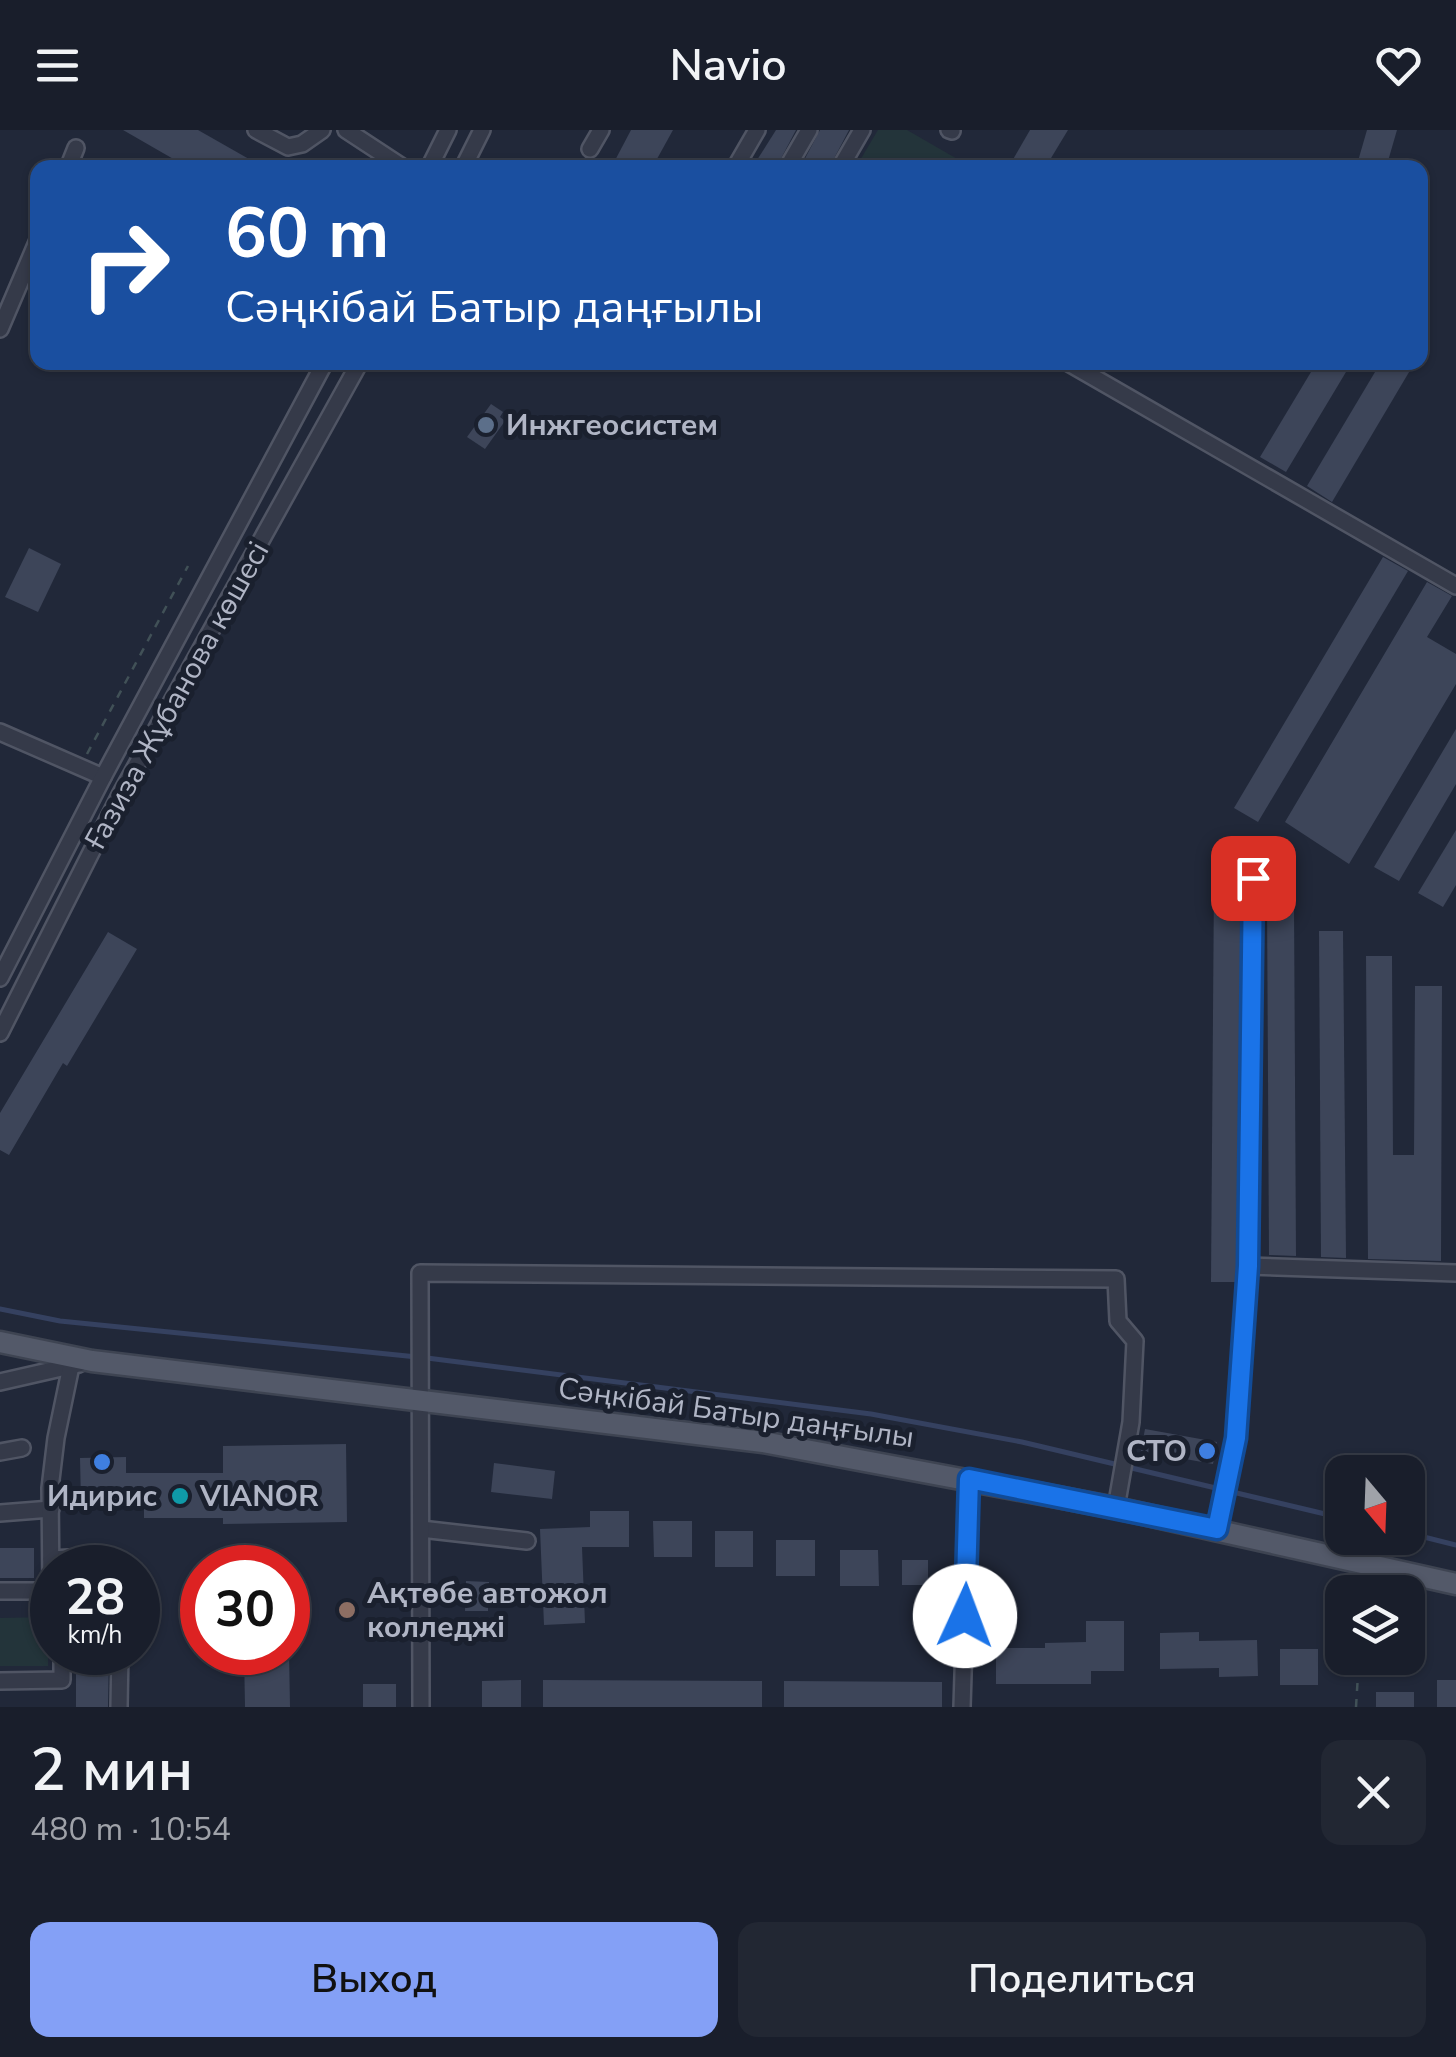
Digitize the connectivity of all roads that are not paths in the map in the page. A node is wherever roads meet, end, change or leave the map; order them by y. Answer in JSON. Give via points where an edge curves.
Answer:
{"nodes":[{"id":1,"x":256,"y":130,"type":"edge"},
{"id":2,"x":322,"y":130,"type":"edge"},
{"id":3,"x":346,"y":130,"type":"edge"},
{"id":4,"x":448,"y":130,"type":"edge"},
{"id":5,"x":482,"y":130,"type":"edge"},
{"id":6,"x":601,"y":130,"type":"edge"},
{"id":7,"x":758,"y":130,"type":"edge"},
{"id":8,"x":809,"y":130,"type":"edge"},
{"id":9,"x":862,"y":130,"type":"edge"},
{"id":10,"x":297,"y":137,"type":"edge"},
{"id":11,"x":76,"y":148,"type":"dead end"},
{"id":12,"x":590,"y":149,"type":"dead end"},
{"id":13,"x":71,"y":160,"type":"edge"},
{"id":14,"x":392,"y":160,"type":"edge"},
{"id":15,"x":433,"y":160,"type":"edge"},
{"id":16,"x":467,"y":160,"type":"edge"},
{"id":17,"x":740,"y":160,"type":"edge"},
{"id":18,"x":792,"y":160,"type":"edge"},
{"id":19,"x":845,"y":160,"type":"edge"},
{"id":20,"x":30,"y":259,"type":"edge"},
{"id":21,"x":0,"y":329,"type":"edge"},
{"id":22,"x":321,"y":370,"type":"edge"},
{"id":23,"x":356,"y":370,"type":"edge"},
{"id":24,"x":1081,"y":370,"type":"edge"},
{"id":25,"x":1456,"y":586,"type":"edge"},
{"id":26,"x":0,"y":732,"type":"edge"},
{"id":27,"x":102,"y":776,"type":"junction"},
{"id":28,"x":1253,"y":878,"type":"dead end"},
{"id":29,"x":0,"y":978,"type":"edge"},
{"id":30,"x":0,"y":1033,"type":"edge"},
{"id":31,"x":1248,"y":1266,"type":"junction"},
{"id":32,"x":1456,"y":1273,"type":"edge"},
{"id":33,"x":0,"y":1342,"type":"edge"},
{"id":34,"x":82,"y":1364,"type":"junction"},
{"id":35,"x":0,"y":1382,"type":"edge"},
{"id":36,"x":421,"y":1401,"type":"junction"},
{"id":37,"x":22,"y":1448,"type":"dead end"},
{"id":38,"x":0,"y":1452,"type":"edge"},
{"id":39,"x":969,"y":1479,"type":"junction"},
{"id":40,"x":1116,"y":1508,"type":"junction"},
{"id":41,"x":50,"y":1509,"type":"junction"},
{"id":42,"x":0,"y":1513,"type":"edge"},
{"id":43,"x":421,"y":1529,"type":"junction"},
{"id":44,"x":1217,"y":1529,"type":"junction"},
{"id":45,"x":527,"y":1541,"type":"dead end"},
{"id":46,"x":51,"y":1545,"type":"edge"},
{"id":47,"x":1456,"y":1584,"type":"edge"},
{"id":48,"x":30,"y":1590,"type":"edge"},
{"id":49,"x":0,"y":1591,"type":"edge"},
{"id":50,"x":62,"y":1675,"type":"edge"},
{"id":51,"x":120,"y":1675,"type":"edge"},
{"id":52,"x":0,"y":1681,"type":"edge"},
{"id":53,"x":119,"y":1707,"type":"edge"},
{"id":54,"x":421,"y":1707,"type":"edge"},
{"id":55,"x":962,"y":1707,"type":"edge"}],
"edges":[{"from":1,"to":10,"type":"street","via":[[288,147]]},
{"from":2,"to":10,"type":"street"},
{"from":3,"to":14,"type":"street"},
{"from":4,"to":15,"type":"street"},
{"from":5,"to":16,"type":"street"},
{"from":6,"to":12,"type":"street"},
{"from":7,"to":17,"type":"street"},
{"from":8,"to":18,"type":"street"},
{"from":9,"to":19,"type":"street"},
{"from":11,"to":13,"type":"street"},
{"from":20,"to":21,"type":"street"},
{"from":22,"to":27,"type":"street","name":"Ғазиза Жұбанова көшесі"},
{"from":23,"to":30,"type":"street","name":"Ғазиза Жұбанова көшесі","via":[[121,793]]},
{"from":24,"to":25,"type":"street"},
{"from":26,"to":27,"type":"street"},
{"from":27,"to":29,"type":"street","name":"Ғазиза Жұбанова көшесі"},
{"from":28,"to":31,"type":"street"},
{"from":31,"to":32,"type":"street"},
{"from":31,"to":44,"type":"street","via":[[1236,1438]]},
{"from":33,"to":34,"type":"main road","name":"Сәңкібай Батыр даңғылы"},
{"from":34,"to":35,"type":"street"},
{"from":34,"to":36,"type":"main road","name":"Сәңкібай Батыр даңғылы"},
{"from":34,"to":41,"type":"street","via":[[56,1438]]},
{"from":36,"to":39,"type":"main road","name":"Сәңкібай Батыр даңғылы","via":[[763,1442]]},
{"from":36,"to":40,"type":"street","via":[[420,1273],[1116,1280],[1118,1322],[1135,1342],[1131,1422]]},
{"from":36,"to":43,"type":"street"},
{"from":37,"to":38,"type":"street"},
{"from":39,"to":40,"type":"main road","name":"Сәңкібай Батыр даңғылы"},
{"from":39,"to":55,"type":"street"},
{"from":40,"to":44,"type":"main road","name":"Сәңкібай Батыр даңғылы"},
{"from":41,"to":42,"type":"street"},
{"from":41,"to":46,"type":"street"},
{"from":43,"to":45,"type":"street"},
{"from":43,"to":54,"type":"street"},
{"from":44,"to":47,"type":"main road","name":"Сәңкібай Батыр даңғылы"},
{"from":48,"to":49,"type":"street"},
{"from":50,"to":52,"type":"street"},
{"from":51,"to":53,"type":"street"}]}
